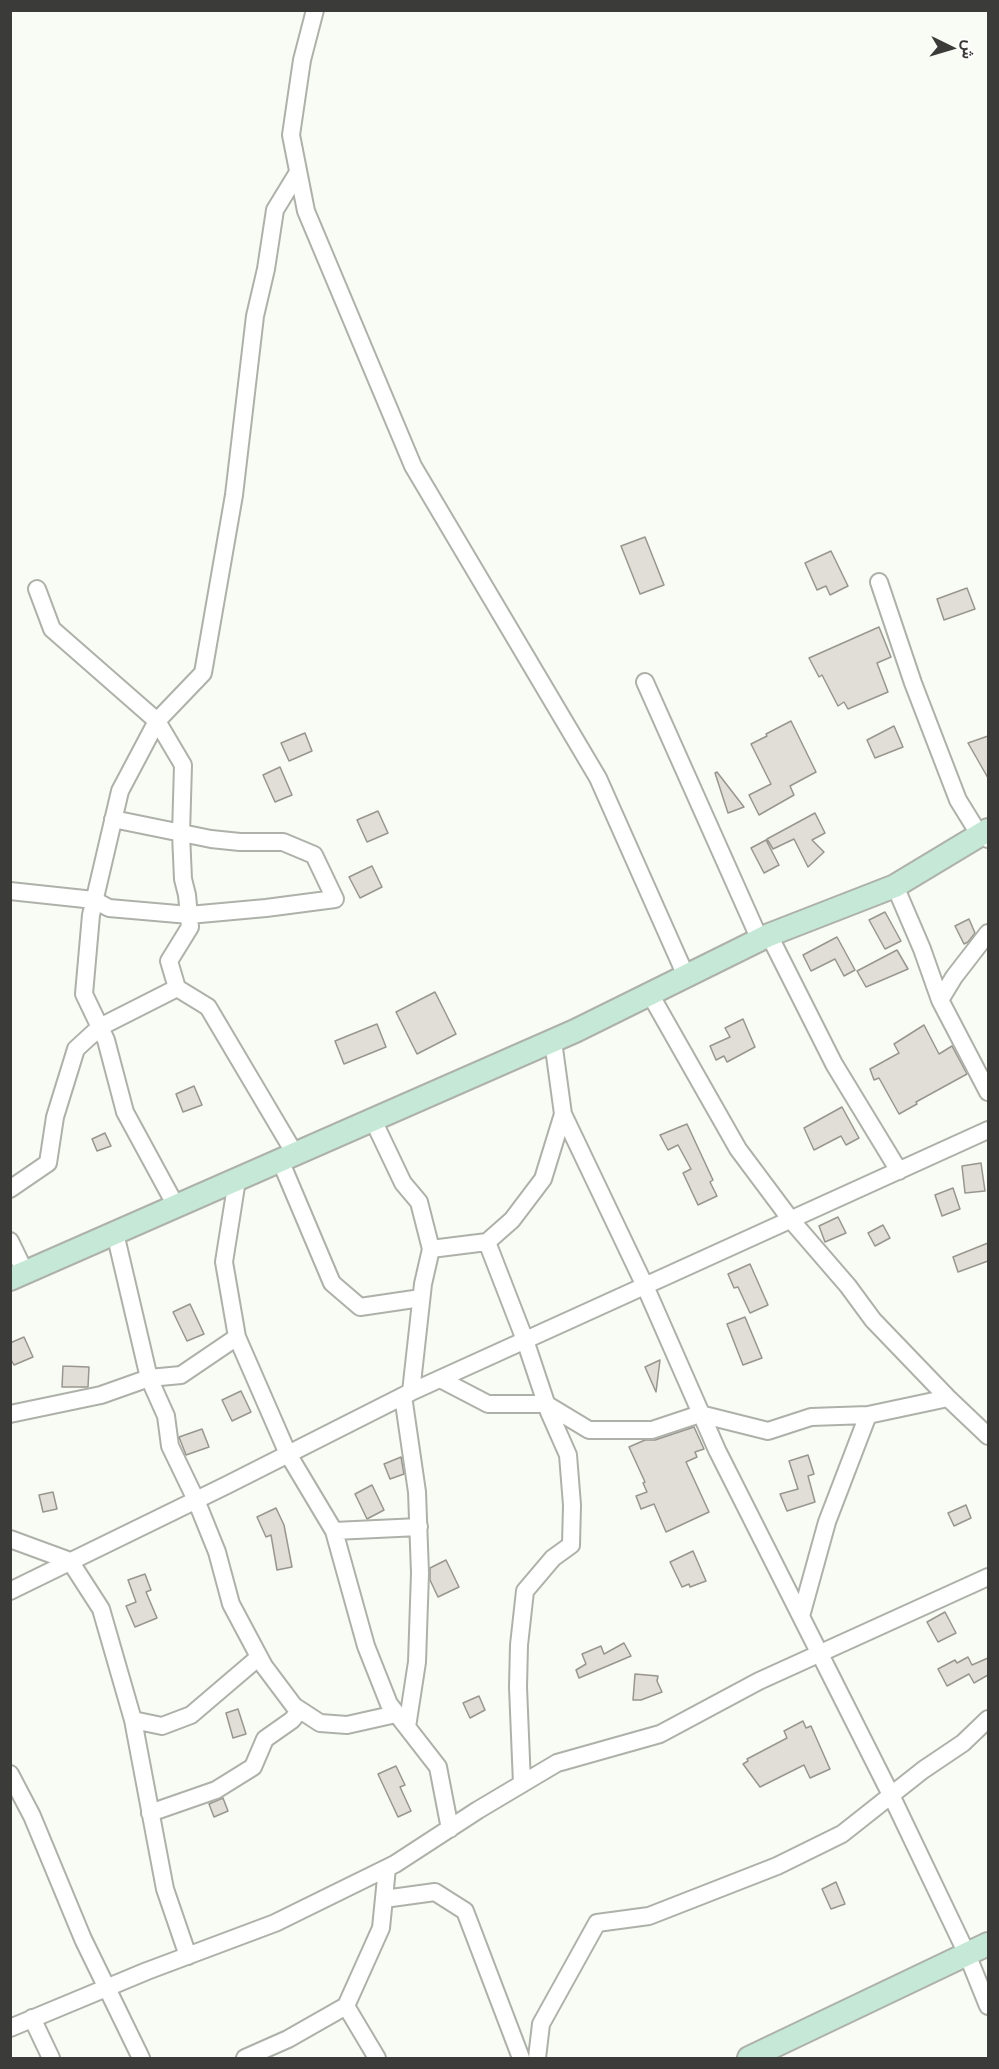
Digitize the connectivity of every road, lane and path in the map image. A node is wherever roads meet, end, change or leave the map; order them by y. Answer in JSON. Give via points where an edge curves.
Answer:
{"nodes":[{"id":1,"x":315,"y":10,"type":"edge"},
{"id":2,"x":297,"y":174,"type":"junction"},
{"id":3,"x":879,"y":582,"type":"dead end"},
{"id":4,"x":37,"y":588,"type":"dead end"},
{"id":5,"x":645,"y":682,"type":"dead end"},
{"id":6,"x":157,"y":721,"type":"junction"},
{"id":7,"x":113,"y":819,"type":"junction"},
{"id":8,"x":181,"y":834,"type":"junction"},
{"id":9,"x":985,"y":835,"type":"edge"},
{"id":10,"x":895,"y":886,"type":"junction"},
{"id":11,"x":10,"y":891,"type":"edge"},
{"id":12,"x":94,"y":900,"type":"junction"},
{"id":13,"x":189,"y":915,"type":"junction"},
{"id":14,"x":988,"y":933,"type":"edge"},
{"id":15,"x":764,"y":938,"type":"junction"},
{"id":16,"x":686,"y":976,"type":"junction"},
{"id":17,"x":177,"y":988,"type":"junction"},
{"id":18,"x":650,"y":994,"type":"junction"},
{"id":19,"x":940,"y":1000,"type":"junction"},
{"id":20,"x":100,"y":1027,"type":"junction"},
{"id":21,"x":553,"y":1041,"type":"junction"},
{"id":22,"x":988,"y":1092,"type":"edge"},
{"id":23,"x":563,"y":1114,"type":"junction"},
{"id":24,"x":373,"y":1120,"type":"junction"},
{"id":25,"x":988,"y":1130,"type":"edge"},
{"id":26,"x":288,"y":1157,"type":"junction"},
{"id":27,"x":899,"y":1171,"type":"junction"},
{"id":28,"x":237,"y":1180,"type":"junction"},
{"id":29,"x":10,"y":1189,"type":"edge"},
{"id":30,"x":176,"y":1206,"type":"junction"},
{"id":31,"x":791,"y":1220,"type":"junction"},
{"id":32,"x":115,"y":1233,"type":"junction"},
{"id":33,"x":10,"y":1241,"type":"edge"},
{"id":34,"x":487,"y":1242,"type":"junction"},
{"id":35,"x":431,"y":1249,"type":"junction"},
{"id":36,"x":18,"y":1275,"type":"edge"},
{"id":37,"x":645,"y":1286,"type":"junction"},
{"id":38,"x":421,"y":1298,"type":"junction"},
{"id":39,"x":237,"y":1337,"type":"junction"},
{"id":40,"x":525,"y":1341,"type":"junction"},
{"id":41,"x":149,"y":1378,"type":"junction"},
{"id":42,"x":440,"y":1379,"type":"junction"},
{"id":43,"x":407,"y":1394,"type":"junction"},
{"id":44,"x":948,"y":1398,"type":"junction"},
{"id":45,"x":546,"y":1404,"type":"junction"},
{"id":46,"x":10,"y":1414,"type":"edge"},
{"id":47,"x":700,"y":1414,"type":"junction"},
{"id":48,"x":868,"y":1415,"type":"junction"},
{"id":49,"x":988,"y":1436,"type":"edge"},
{"id":50,"x":288,"y":1454,"type":"junction"},
{"id":51,"x":196,"y":1500,"type":"junction"},
{"id":52,"x":418,"y":1527,"type":"junction"},
{"id":53,"x":334,"y":1531,"type":"junction"},
{"id":54,"x":10,"y":1539,"type":"edge"},
{"id":55,"x":70,"y":1561,"type":"junction"},
{"id":56,"x":988,"y":1577,"type":"edge"},
{"id":57,"x":10,"y":1591,"type":"edge"},
{"id":58,"x":801,"y":1617,"type":"junction"},
{"id":59,"x":820,"y":1654,"type":"junction"},
{"id":60,"x":259,"y":1657,"type":"junction"},
{"id":61,"x":300,"y":1710,"type":"junction"},
{"id":62,"x":988,"y":1719,"type":"edge"},
{"id":63,"x":133,"y":1720,"type":"junction"},
{"id":64,"x":401,"y":1720,"type":"junction"},
{"id":65,"x":10,"y":1774,"type":"edge"},
{"id":66,"x":522,"y":1784,"type":"junction"},
{"id":67,"x":891,"y":1795,"type":"junction"},
{"id":68,"x":150,"y":1813,"type":"junction"},
{"id":69,"x":450,"y":1829,"type":"junction"},
{"id":70,"x":387,"y":1868,"type":"junction"},
{"id":71,"x":384,"y":1899,"type":"junction"},
{"id":72,"x":988,"y":1944,"type":"edge"},
{"id":73,"x":967,"y":1954,"type":"junction"},
{"id":74,"x":188,"y":1956,"type":"junction"},
{"id":75,"x":108,"y":1987,"type":"junction"},
{"id":76,"x":346,"y":2006,"type":"junction"},
{"id":77,"x":988,"y":2006,"type":"edge"},
{"id":78,"x":32,"y":2018,"type":"junction"},
{"id":79,"x":10,"y":2028,"type":"edge"},
{"id":80,"x":51,"y":2058,"type":"edge"},
{"id":81,"x":141,"y":2058,"type":"edge"},
{"id":82,"x":245,"y":2058,"type":"edge"},
{"id":83,"x":377,"y":2058,"type":"edge"},
{"id":84,"x":522,"y":2058,"type":"edge"},
{"id":85,"x":537,"y":2058,"type":"edge"},
{"id":86,"x":750,"y":2058,"type":"edge"}],
"edges":[{"from":1,"to":2,"type":"street","via":[[302,60],[291,135]]},
{"from":2,"to":6,"type":"street","via":[[275,210],[255,316],[234,495],[203,673]]},
{"from":2,"to":16,"type":"street","via":[[306,211],[413,466],[598,778]]},
{"from":3,"to":9,"type":"street","via":[[957,800]]},
{"from":4,"to":6,"type":"street","via":[[52,629]]},
{"from":5,"to":15,"type":"street"},
{"from":6,"to":7,"type":"street","via":[[120,791]]},
{"from":6,"to":8,"type":"street","via":[[183,765]]},
{"from":7,"to":8,"type":"street"},
{"from":7,"to":12,"type":"street"},
{"from":8,"to":13,"type":"street"},
{"from":8,"to":13,"type":"street","via":[[240,842],[283,842],[314,855],[335,899]]},
{"from":9,"to":10,"type":"main road"},
{"from":10,"to":15,"type":"main road"},
{"from":10,"to":19,"type":"street"},
{"from":11,"to":12,"type":"street"},
{"from":12,"to":13,"type":"street","via":[[109,908]]},
{"from":12,"to":20,"type":"street","via":[[84,994]]},
{"from":13,"to":17,"type":"street","via":[[190,927],[169,961]]},
{"from":14,"to":19,"type":"street"},
{"from":15,"to":16,"type":"main road"},
{"from":15,"to":27,"type":"street"},
{"from":16,"to":18,"type":"main road"},
{"from":17,"to":20,"type":"street"},
{"from":17,"to":26,"type":"street","via":[[208,1007]]},
{"from":18,"to":21,"type":"main road"},
{"from":18,"to":31,"type":"street","via":[[738,1149]]},
{"from":19,"to":22,"type":"street"},
{"from":20,"to":29,"type":"street","via":[[76,1050],[55,1118],[48,1162]]},
{"from":20,"to":30,"type":"street","via":[[125,1112]]},
{"from":21,"to":23,"type":"street"},
{"from":21,"to":24,"type":"main road"},
{"from":23,"to":34,"type":"street","via":[[543,1179],[512,1220]]},
{"from":23,"to":37,"type":"street"},
{"from":24,"to":26,"type":"main road"},
{"from":24,"to":35,"type":"street","via":[[403,1183],[419,1202]]},
{"from":25,"to":27,"type":"street"},
{"from":26,"to":28,"type":"main road"},
{"from":26,"to":38,"type":"street","via":[[332,1283],[360,1307]]},
{"from":27,"to":31,"type":"street"},
{"from":28,"to":30,"type":"main road"},
{"from":28,"to":39,"type":"street","via":[[224,1262]]},
{"from":30,"to":32,"type":"main road"},
{"from":31,"to":37,"type":"street"},
{"from":31,"to":44,"type":"street","via":[[873,1320]]},
{"from":32,"to":36,"type":"main road"},
{"from":32,"to":41,"type":"street"},
{"from":33,"to":36,"type":"street"},
{"from":34,"to":35,"type":"street"},
{"from":34,"to":40,"type":"street"},
{"from":35,"to":38,"type":"street"},
{"from":37,"to":40,"type":"street"},
{"from":37,"to":47,"type":"street"},
{"from":38,"to":43,"type":"street"},
{"from":39,"to":41,"type":"street","via":[[180,1376]]},
{"from":39,"to":50,"type":"street"},
{"from":40,"to":42,"type":"street"},
{"from":40,"to":45,"type":"street"},
{"from":41,"to":46,"type":"street","via":[[101,1395]]},
{"from":41,"to":51,"type":"street","via":[[166,1416],[170,1446]]},
{"from":42,"to":43,"type":"street"},
{"from":42,"to":45,"type":"street","via":[[488,1404]]},
{"from":43,"to":50,"type":"street"},
{"from":43,"to":52,"type":"street"},
{"from":44,"to":48,"type":"street"},
{"from":44,"to":49,"type":"street"},
{"from":45,"to":47,"type":"street","via":[[589,1430],[652,1430]]},
{"from":45,"to":66,"type":"street","via":[[568,1455],[571,1545],[553,1558],[525,1591],[518,1687]]},
{"from":47,"to":48,"type":"street","via":[[768,1431],[811,1417]]},
{"from":47,"to":58,"type":"street"},
{"from":48,"to":58,"type":"street","via":[[827,1522]]},
{"from":50,"to":51,"type":"street"},
{"from":50,"to":53,"type":"street"},
{"from":51,"to":55,"type":"street"},
{"from":51,"to":60,"type":"street","via":[[217,1552],[231,1604]]},
{"from":52,"to":53,"type":"street"},
{"from":52,"to":64,"type":"street","via":[[417,1662]]},
{"from":53,"to":64,"type":"street","via":[[366,1646],[389,1704]]},
{"from":54,"to":55,"type":"street"},
{"from":55,"to":57,"type":"street"},
{"from":55,"to":63,"type":"street","via":[[101,1609]]},
{"from":56,"to":59,"type":"street"},
{"from":58,"to":59,"type":"street"},
{"from":59,"to":66,"type":"street","via":[[759,1681],[660,1734],[557,1763]]},
{"from":59,"to":67,"type":"street"},
{"from":60,"to":61,"type":"street"},
{"from":60,"to":63,"type":"street","via":[[191,1714],[162,1726]]},
{"from":61,"to":64,"type":"street","via":[[320,1723]]},
{"from":61,"to":68,"type":"street","via":[[265,1739],[254,1767],[216,1790]]},
{"from":62,"to":67,"type":"street","via":[[963,1743]]},
{"from":63,"to":68,"type":"street"},
{"from":64,"to":69,"type":"street","via":[[438,1767]]},
{"from":65,"to":75,"type":"street"},
{"from":66,"to":69,"type":"street"},
{"from":67,"to":73,"type":"street"},
{"from":67,"to":85,"type":"street","via":[[842,1833],[777,1866],[649,1916],[597,1923],[541,2024]]},
{"from":68,"to":74,"type":"street","via":[[165,1888]]},
{"from":69,"to":70,"type":"street"},
{"from":70,"to":71,"type":"street"},
{"from":70,"to":74,"type":"street","via":[[275,1923]]},
{"from":71,"to":76,"type":"street","via":[[381,1928]]},
{"from":71,"to":84,"type":"street","via":[[435,1893],[465,1911]]},
{"from":72,"to":73,"type":"main road"},
{"from":73,"to":77,"type":"street"},
{"from":73,"to":86,"type":"main road"},
{"from":74,"to":75,"type":"street"},
{"from":75,"to":78,"type":"street"},
{"from":75,"to":81,"type":"street"},
{"from":76,"to":82,"type":"street"},
{"from":76,"to":83,"type":"street"},
{"from":78,"to":79,"type":"street"},
{"from":78,"to":80,"type":"street"}]}
